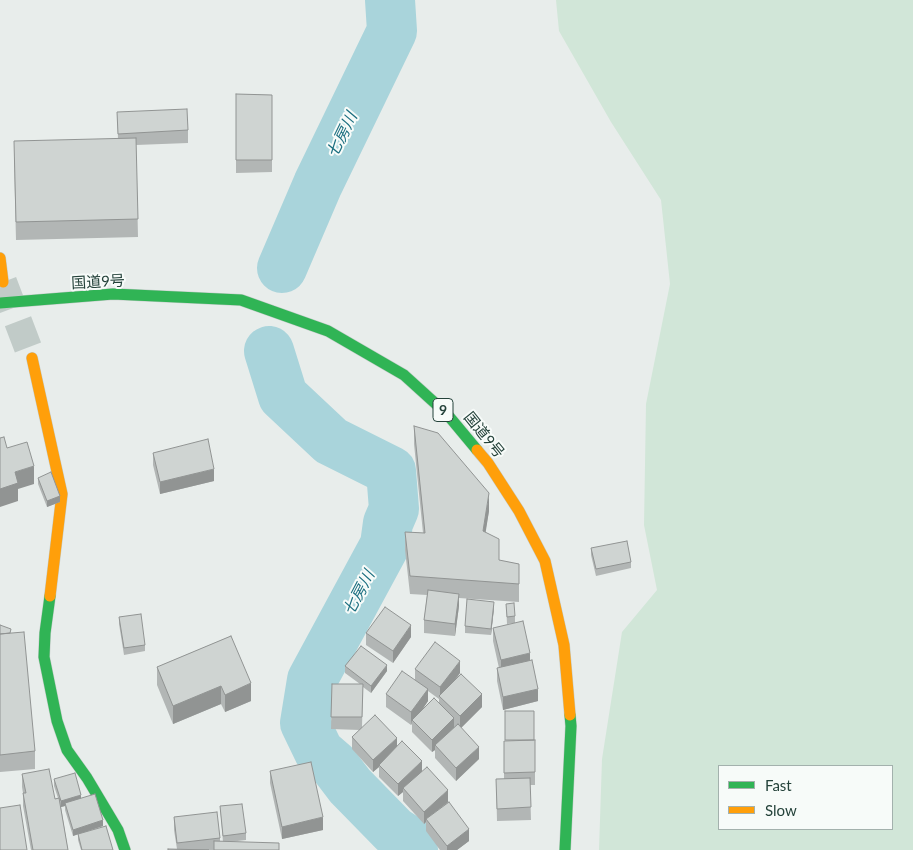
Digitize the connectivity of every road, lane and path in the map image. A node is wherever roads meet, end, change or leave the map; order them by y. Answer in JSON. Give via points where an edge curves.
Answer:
{"nodes":[{"id":1,"x":0,"y":258,"type":"edge"},
{"id":2,"x":3,"y":282,"type":"dead end"},
{"id":3,"x":0,"y":303,"type":"edge"},
{"id":4,"x":32,"y":358,"type":"tunnel mouth"},
{"id":5,"x":125,"y":850,"type":"edge"},
{"id":6,"x":565,"y":850,"type":"edge"}],
"edges":[{"from":1,"to":2,"type":"main road"},
{"from":3,"to":6,"type":"main road","name":"国道9号","number":"9","via":[[113,294],[241,300],[328,331],[404,375],[447,414],[493,471],[519,511],[545,561],[564,645],[571,726]]},
{"from":4,"to":5,"type":"main road","via":[[62,494],[44,657],[55,712],[67,750],[118,830]]}]}
